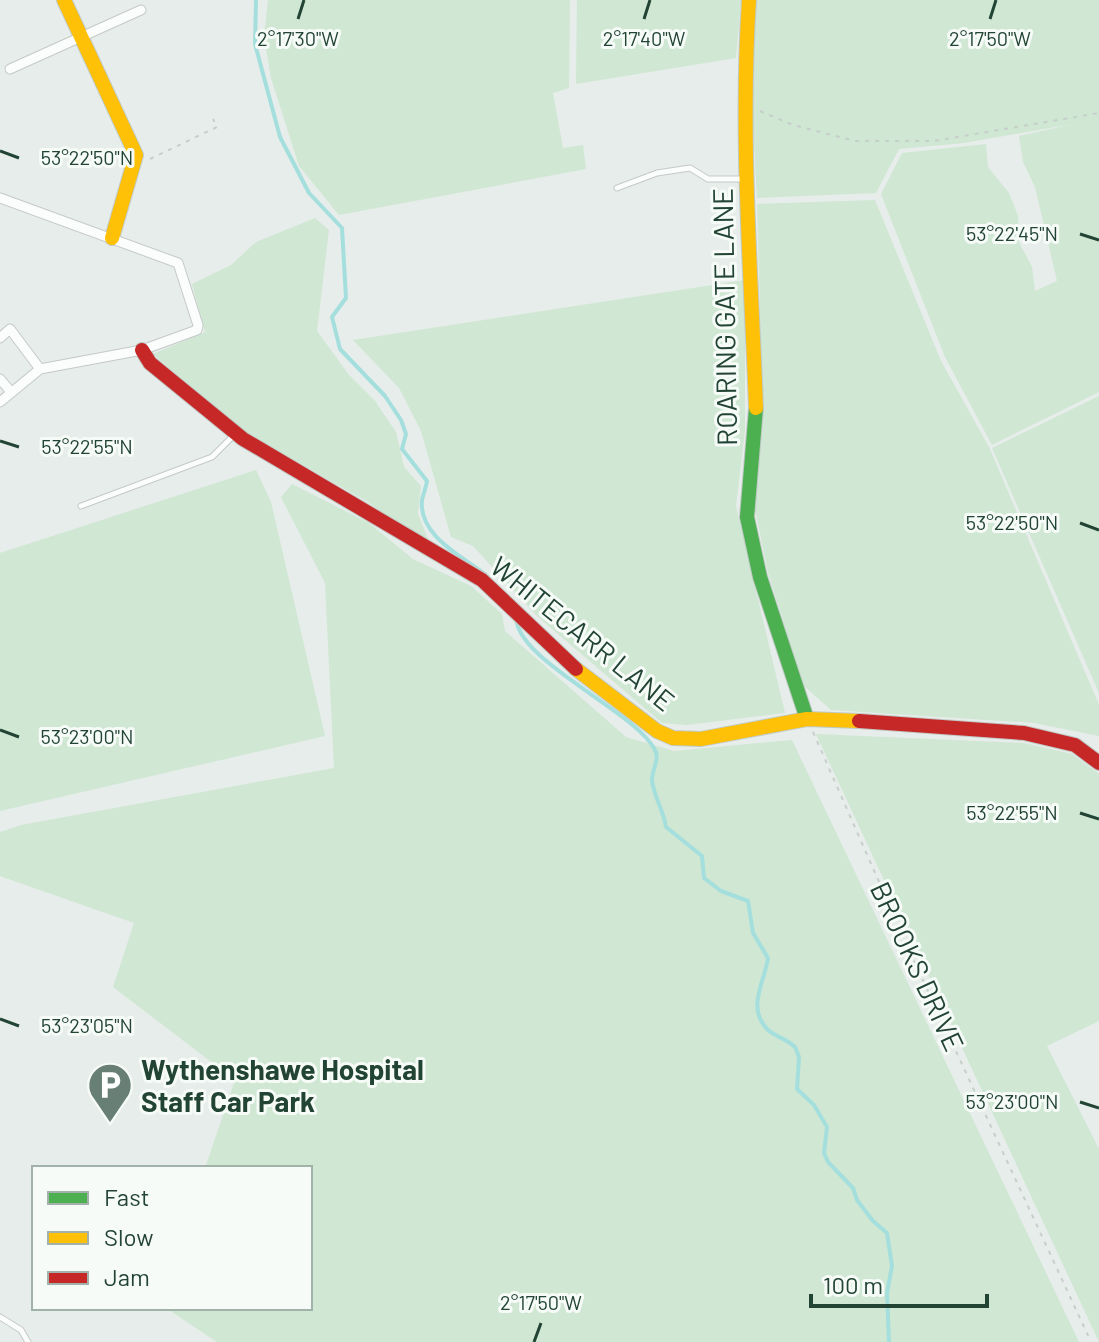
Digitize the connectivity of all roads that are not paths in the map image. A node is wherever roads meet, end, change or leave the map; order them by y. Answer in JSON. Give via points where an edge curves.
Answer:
{"nodes":[{"id":1,"x":64,"y":0,"type":"edge"},
{"id":2,"x":749,"y":0,"type":"edge"},
{"id":3,"x":141,"y":10,"type":"dead end"},
{"id":4,"x":81,"y":35,"type":"junction"},
{"id":5,"x":10,"y":69,"type":"dead end"},
{"id":6,"x":747,"y":179,"type":"junction"},
{"id":7,"x":617,"y":188,"type":"dead end"},
{"id":8,"x":0,"y":198,"type":"edge"},
{"id":9,"x":112,"y":238,"type":"junction"},
{"id":10,"x":0,"y":338,"type":"edge"},
{"id":11,"x":142,"y":350,"type":"junction"},
{"id":12,"x":40,"y":369,"type":"junction"},
{"id":13,"x":0,"y":379,"type":"edge"},
{"id":14,"x":11,"y":392,"type":"junction"},
{"id":15,"x":0,"y":402,"type":"edge"},
{"id":16,"x":235,"y":433,"type":"junction"},
{"id":17,"x":81,"y":506,"type":"dead end"},
{"id":18,"x":807,"y":719,"type":"junction"},
{"id":19,"x":1099,"y":763,"type":"edge"},
{"id":20,"x":0,"y":1317,"type":"edge"},
{"id":21,"x":28,"y":1342,"type":"edge"}],
"edges":[{"from":1,"to":4,"type":"street"},
{"from":2,"to":6,"type":"street","name":"ROARING GATE LANE"},
{"from":3,"to":4,"type":"street"},
{"from":4,"to":5,"type":"street"},
{"from":4,"to":9,"type":"street","via":[[131,141],[135,166]]},
{"from":6,"to":7,"type":"lane","via":[[708,179],[690,168]]},
{"from":6,"to":18,"type":"street","name":"ROARING GATE LANE","via":[[757,420],[747,517],[760,577]]},
{"from":8,"to":9,"type":"street"},
{"from":9,"to":11,"type":"street","via":[[178,263],[198,325],[197,330]]},
{"from":10,"to":12,"type":"street","via":[[10,329]]},
{"from":11,"to":12,"type":"street"},
{"from":11,"to":16,"type":"street","name":"WHITECARR LANE","via":[[150,363]]},
{"from":12,"to":14,"type":"street"},
{"from":13,"to":14,"type":"street"},
{"from":14,"to":15,"type":"street"},
{"from":16,"to":17,"type":"lane","via":[[212,457]]},
{"from":16,"to":18,"type":"street","name":"WHITECARR LANE","via":[[482,580],[569,664],[657,731],[673,738],[701,739]]},
{"from":18,"to":19,"type":"street","name":"WHITECARR LANE","via":[[1024,733],[1075,745]]},
{"from":20,"to":21,"type":"lane"}]}
